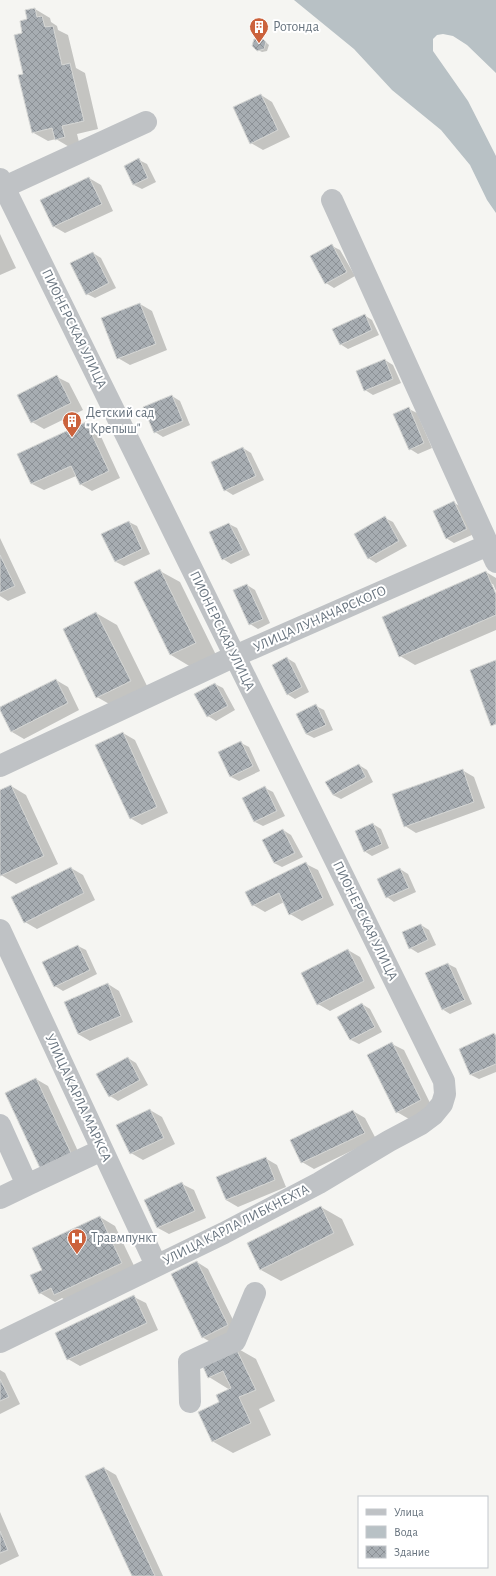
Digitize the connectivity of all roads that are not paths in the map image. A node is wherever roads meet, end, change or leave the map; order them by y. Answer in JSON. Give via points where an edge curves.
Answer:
{"nodes":[{"id":1,"x":146,"y":122,"type":"dead end"},
{"id":2,"x":1,"y":185,"type":"edge"},
{"id":3,"x":332,"y":200,"type":"dead end"},
{"id":4,"x":492,"y":553,"type":"edge"},
{"id":5,"x":235,"y":656,"type":"junction"},
{"id":6,"x":0,"y":766,"type":"edge"},
{"id":7,"x":0,"y":930,"type":"edge"},
{"id":8,"x":444,"y":1082,"type":"joint"},
{"id":9,"x":0,"y":1125,"type":"edge"},
{"id":10,"x":102,"y":1150,"type":"junction"},
{"id":11,"x":27,"y":1185,"type":"junction"},
{"id":12,"x":0,"y":1198,"type":"edge"},
{"id":13,"x":156,"y":1265,"type":"junction"},
{"id":14,"x":255,"y":1293,"type":"dead end"},
{"id":15,"x":0,"y":1342,"type":"edge"},
{"id":16,"x":190,"y":1402,"type":"dead end"}],
"edges":[{"from":1,"to":2,"type":"street"},
{"from":2,"to":5,"type":"street","name":"ПИОНЕРСКАЯ УЛИЦА"},
{"from":3,"to":4,"type":"street"},
{"from":4,"to":5,"type":"street","name":"УЛИЦА ЛУНАЧАРСКОГО"},
{"from":5,"to":6,"type":"street","name":"УЛИЦА ЛУНАЧАРСКОГО"},
{"from":5,"to":8,"type":"street","name":"ПИОНЕРСКАЯ УЛИЦА"},
{"from":7,"to":10,"type":"street","name":"УЛИЦА КАРЛА МАРКСА"},
{"from":8,"to":13,"type":"street","name":"УЛИЦА КАРЛА ЛИБКНЕХТА","via":[[445,1094],[442,1104],[421,1124],[319,1183]]},
{"from":9,"to":11,"type":"street"},
{"from":10,"to":11,"type":"street"},
{"from":10,"to":13,"type":"street","name":"УЛИЦА КАРЛА МАРКСА"},
{"from":11,"to":12,"type":"street"},
{"from":13,"to":15,"type":"street","name":"УЛИЦА КАРЛА ЛИБКНЕХТА"},
{"from":14,"to":16,"type":"street","via":[[235,1341],[189,1362]]}]}
